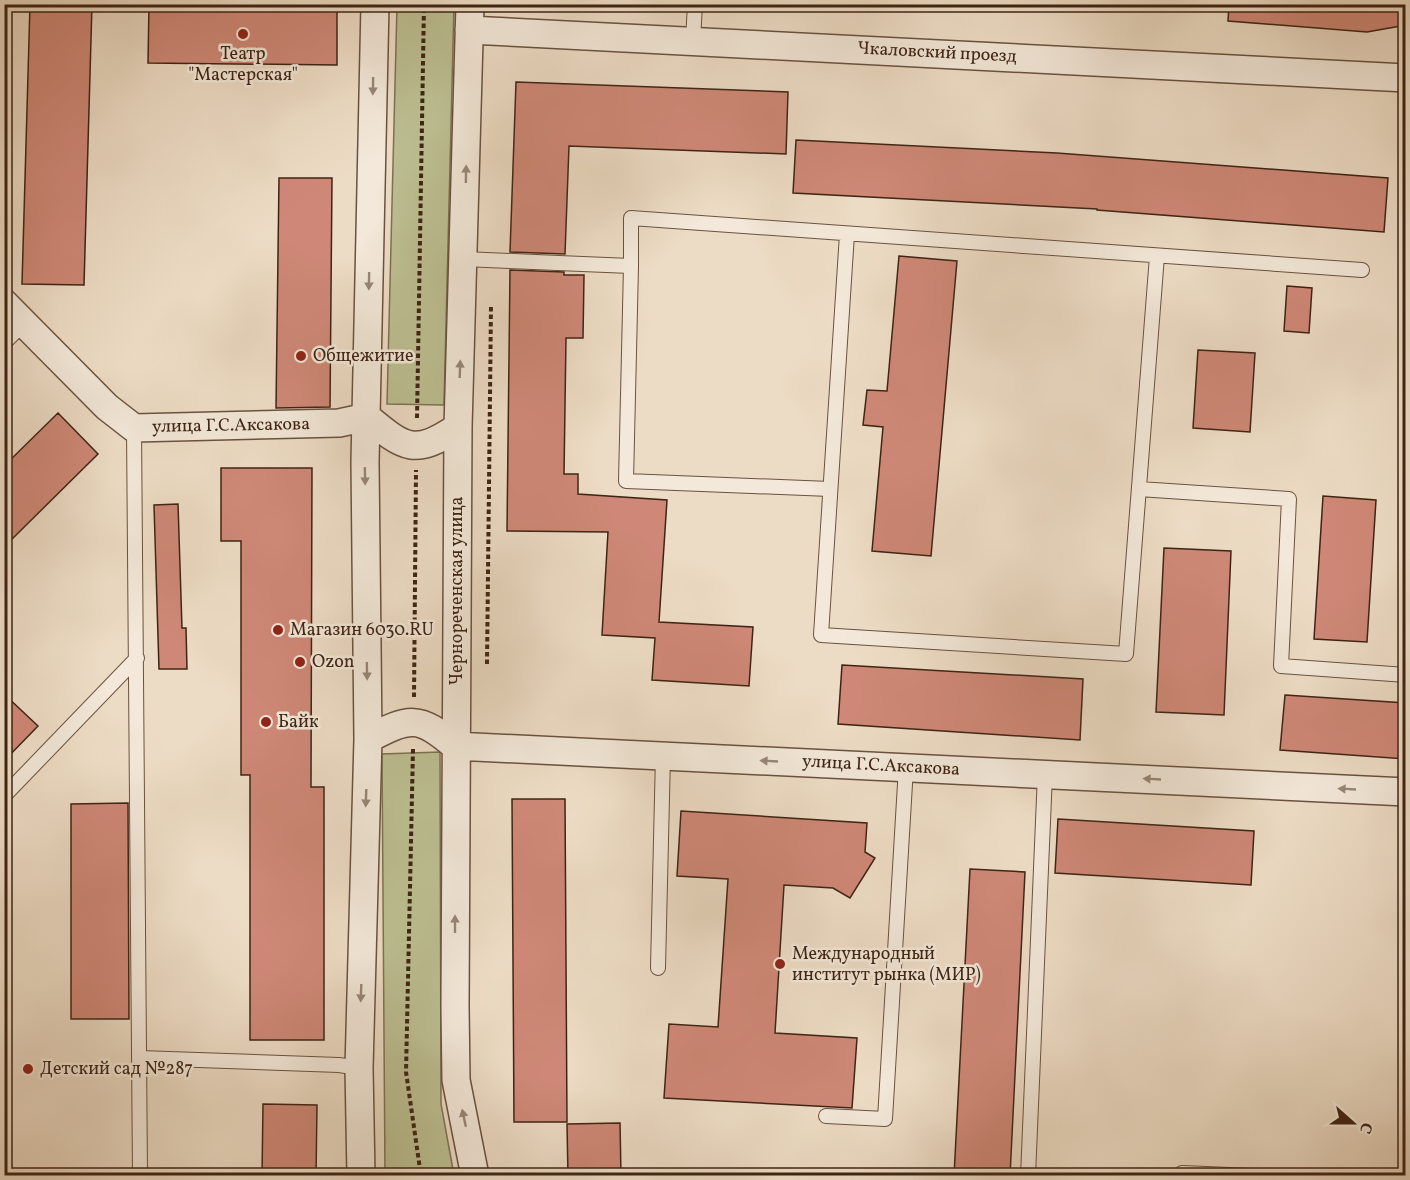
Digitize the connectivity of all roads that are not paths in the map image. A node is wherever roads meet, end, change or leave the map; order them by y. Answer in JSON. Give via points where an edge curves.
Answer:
{"nodes":[{"id":1,"x":375,"y":4,"type":"edge"},
{"id":2,"x":695,"y":4,"type":"edge"},
{"id":3,"x":470,"y":17,"type":"edge"},
{"id":4,"x":693,"y":40,"type":"junction"},
{"id":5,"x":1406,"y":78,"type":"edge"},
{"id":6,"x":847,"y":234,"type":"junction"},
{"id":7,"x":1157,"y":256,"type":"junction"},
{"id":8,"x":464,"y":259,"type":"junction"},
{"id":9,"x":631,"y":266,"type":"junction"},
{"id":10,"x":1362,"y":270,"type":"dead end"},
{"id":11,"x":4,"y":303,"type":"edge"},
{"id":12,"x":24,"y":323,"type":"junction"},
{"id":13,"x":4,"y":343,"type":"edge"},
{"id":14,"x":367,"y":417,"type":"junction"},
{"id":15,"x":458,"y":427,"type":"junction"},
{"id":16,"x":134,"y":428,"type":"junction"},
{"id":17,"x":830,"y":489,"type":"junction"},
{"id":18,"x":1139,"y":489,"type":"junction"},
{"id":19,"x":137,"y":658,"type":"junction"},
{"id":20,"x":1406,"y":675,"type":"edge"},
{"id":21,"x":368,"y":740,"type":"junction"},
{"id":22,"x":455,"y":746,"type":"junction"},
{"id":23,"x":663,"y":755,"type":"junction"},
{"id":24,"x":906,"y":767,"type":"junction"},
{"id":25,"x":1045,"y":774,"type":"junction"},
{"id":26,"x":1406,"y":792,"type":"edge"},
{"id":27,"x":4,"y":796,"type":"edge"},
{"id":28,"x":658,"y":968,"type":"dead end"},
{"id":29,"x":140,"y":1058,"type":"junction"},
{"id":30,"x":359,"y":1068,"type":"junction"},
{"id":31,"x":826,"y":1116,"type":"dead end"},
{"id":32,"x":1182,"y":1173,"type":"dead end"},
{"id":33,"x":141,"y":1176,"type":"edge"},
{"id":34,"x":361,"y":1176,"type":"edge"},
{"id":35,"x":475,"y":1176,"type":"edge"},
{"id":36,"x":1028,"y":1176,"type":"edge"},
{"id":37,"x":1253,"y":1176,"type":"edge"}],
"edges":[{"from":1,"to":14,"type":"street","one_way":true},
{"from":2,"to":4,"type":"lane"},
{"from":3,"to":4,"type":"street","name":"Чкаловский проезд"},
{"from":8,"to":3,"type":"street","name":"Чернореченская улица","one_way":true},
{"from":4,"to":5,"type":"street","name":"Чкаловский проезд"},
{"from":6,"to":7,"type":"lane"},
{"from":6,"to":9,"type":"lane","via":[[631,218]]},
{"from":6,"to":17,"type":"lane"},
{"from":7,"to":10,"type":"lane"},
{"from":7,"to":18,"type":"lane"},
{"from":8,"to":9,"type":"lane"},
{"from":15,"to":8,"type":"street","name":"Чернореченская улица","one_way":true},
{"from":9,"to":17,"type":"lane","via":[[626,481]]},
{"from":11,"to":12,"type":"street","name":"улица Г.С.Аксакова"},
{"from":12,"to":13,"type":"lane"},
{"from":12,"to":16,"type":"street","name":"улица Г.С.Аксакова","via":[[107,407]]},
{"from":14,"to":15,"type":"street","via":[[392,438],[416,447],[438,440]]},
{"from":14,"to":16,"type":"street","name":"улица Г.С.Аксакова","via":[[339,423]]},
{"from":14,"to":21,"type":"street","one_way":true},
{"from":15,"to":22,"type":"street","name":"Чернореченская улица"},
{"from":16,"to":19,"type":"lane"},
{"from":17,"to":18,"type":"lane","via":[[821,635],[1126,654]]},
{"from":18,"to":20,"type":"lane","via":[[1289,499],[1281,666]]},
{"from":19,"to":27,"type":"lane"},
{"from":19,"to":29,"type":"lane"},
{"from":21,"to":22,"type":"street","via":[[414,721],[436,730]]},
{"from":21,"to":30,"type":"street","one_way":true},
{"from":22,"to":23,"type":"street","name":"улица Г.С.Аксакова"},
{"from":35,"to":22,"type":"street","name":"Чернореченская улица","one_way":true,"via":[[456,1080]]},
{"from":24,"to":23,"type":"street","name":"улица Г.С.Аксакова","one_way":true},
{"from":23,"to":28,"type":"lane"},
{"from":24,"to":25,"type":"street","name":"улица Г.С.Аксакова"},
{"from":24,"to":31,"type":"lane","via":[[885,1119]]},
{"from":26,"to":25,"type":"street","name":"улица Г.С.Аксакова","one_way":true},
{"from":25,"to":36,"type":"lane"},
{"from":29,"to":30,"type":"lane"},
{"from":29,"to":33,"type":"lane"},
{"from":30,"to":34,"type":"street"},
{"from":32,"to":37,"type":"lane"}]}
